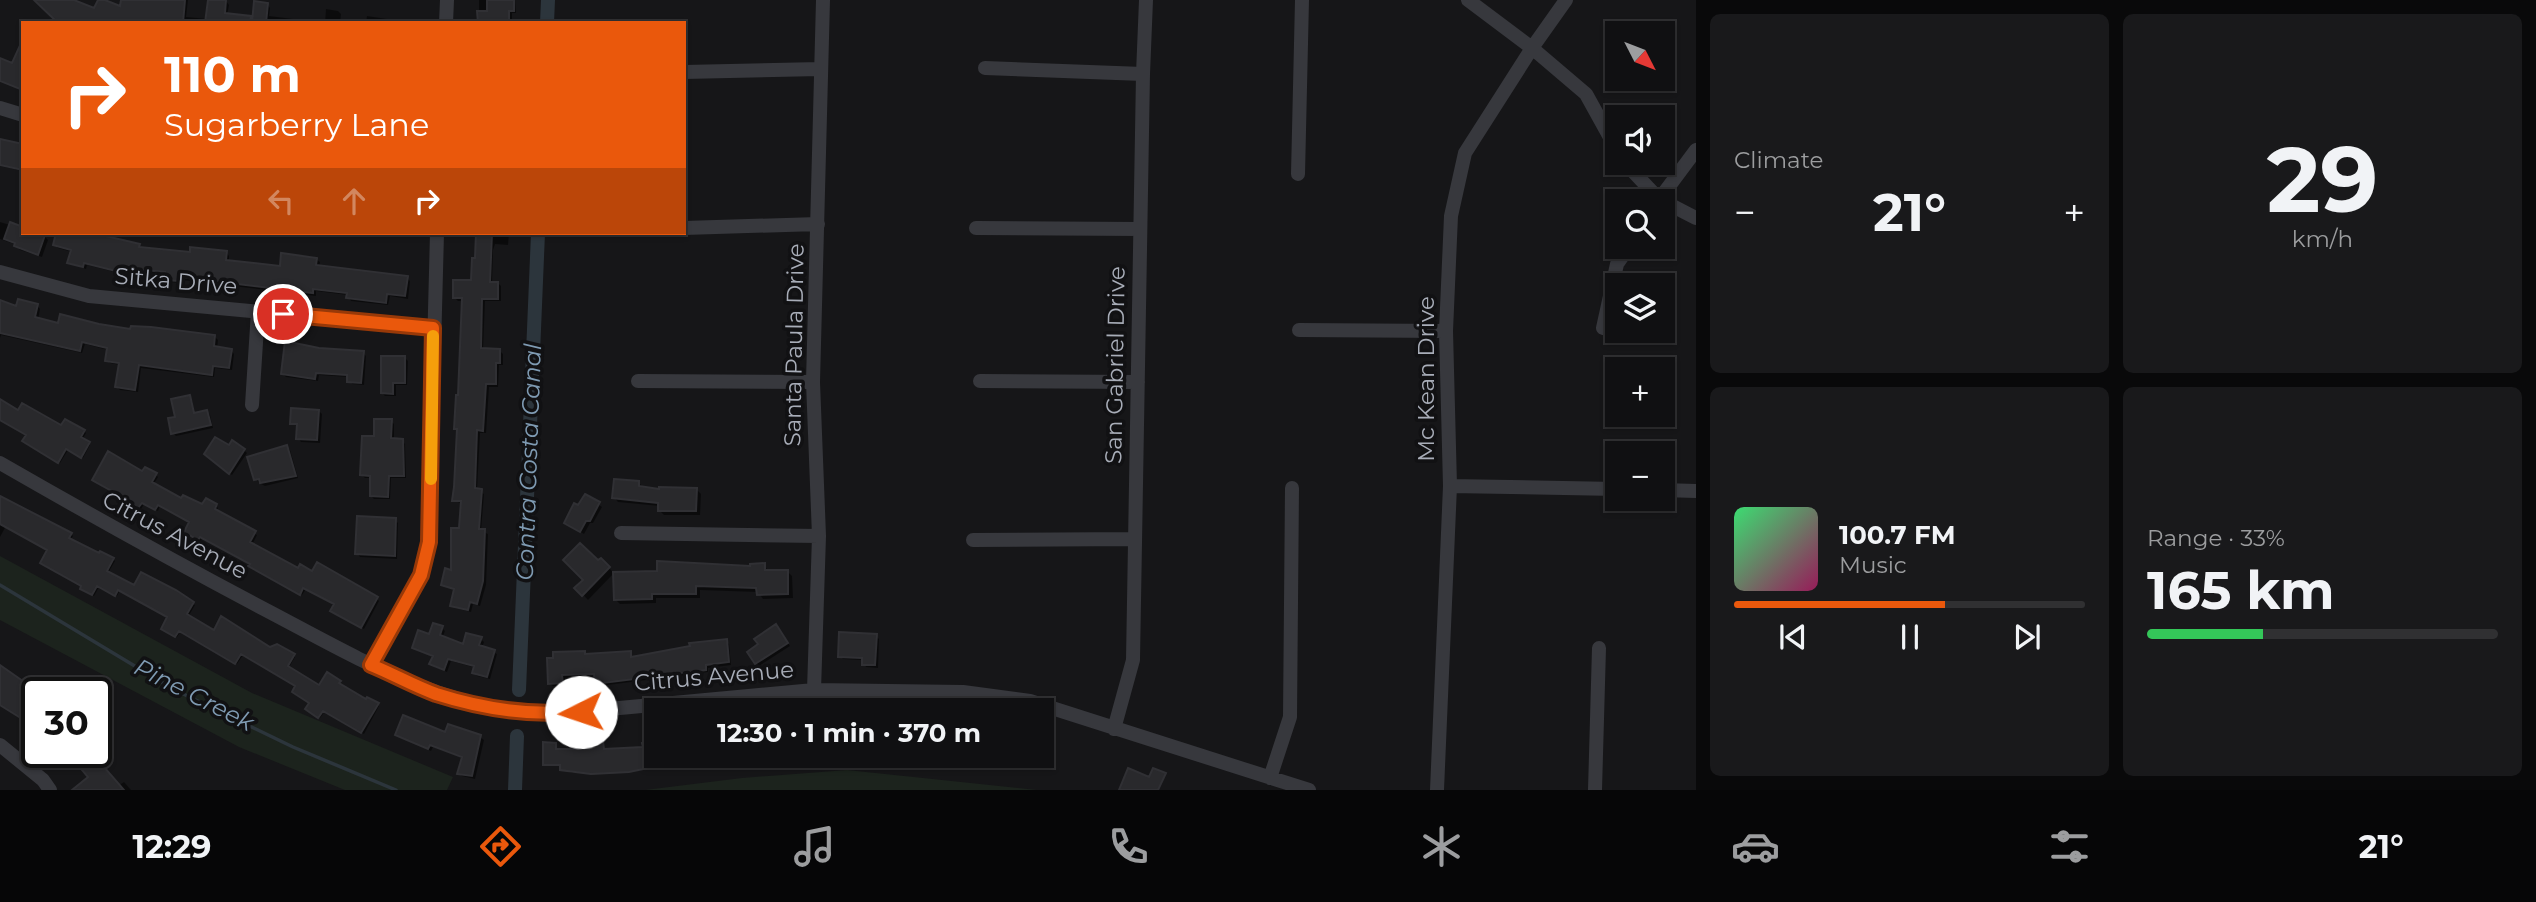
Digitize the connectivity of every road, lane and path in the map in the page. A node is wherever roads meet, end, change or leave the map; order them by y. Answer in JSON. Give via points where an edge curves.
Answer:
{"nodes":[{"id":1,"x":447,"y":0,"type":"edge"},
{"id":2,"x":822,"y":0,"type":"edge"},
{"id":3,"x":1146,"y":0,"type":"edge"},
{"id":4,"x":1302,"y":0,"type":"edge"},
{"id":5,"x":1468,"y":0,"type":"edge"},
{"id":6,"x":1566,"y":0,"type":"edge"},
{"id":7,"x":446,"y":21,"type":"edge"},
{"id":8,"x":1532,"y":48,"type":"junction"},
{"id":9,"x":985,"y":68,"type":"dead end"},
{"id":10,"x":820,"y":69,"type":"junction"},
{"id":11,"x":686,"y":72,"type":"edge"},
{"id":12,"x":1143,"y":74,"type":"junction"},
{"id":13,"x":0,"y":108,"type":"edge"},
{"id":14,"x":21,"y":114,"type":"edge"},
{"id":15,"x":1605,"y":128,"type":"edge"},
{"id":16,"x":1696,"y":149,"type":"edge"},
{"id":17,"x":1298,"y":174,"type":"dead end"},
{"id":18,"x":1636,"y":175,"type":"edge"},
{"id":19,"x":1648,"y":189,"type":"edge"},
{"id":20,"x":1666,"y":189,"type":"edge"},
{"id":21,"x":1675,"y":208,"type":"edge"},
{"id":22,"x":1696,"y":218,"type":"edge"},
{"id":23,"x":818,"y":224,"type":"junction"},
{"id":24,"x":686,"y":228,"type":"edge"},
{"id":25,"x":976,"y":228,"type":"dead end"},
{"id":26,"x":1140,"y":229,"type":"junction"},
{"id":27,"x":436,"y":235,"type":"edge"},
{"id":28,"x":1621,"y":259,"type":"edge"},
{"id":29,"x":0,"y":272,"type":"edge"},
{"id":30,"x":258,"y":311,"type":"junction"},
{"id":31,"x":433,"y":328,"type":"junction"},
{"id":32,"x":1604,"y":328,"type":"dead end"},
{"id":33,"x":1299,"y":330,"type":"dead end"},
{"id":34,"x":1447,"y":331,"type":"junction"},
{"id":35,"x":638,"y":381,"type":"dead end"},
{"id":36,"x":980,"y":381,"type":"dead end"},
{"id":37,"x":813,"y":382,"type":"junction"},
{"id":38,"x":1138,"y":382,"type":"junction"},
{"id":39,"x":252,"y":405,"type":"dead end"},
{"id":40,"x":0,"y":463,"type":"edge"},
{"id":41,"x":1450,"y":486,"type":"junction"},
{"id":42,"x":1292,"y":488,"type":"dead end"},
{"id":43,"x":1605,"y":489,"type":"edge"},
{"id":44,"x":1675,"y":491,"type":"edge"},
{"id":45,"x":1696,"y":491,"type":"edge"},
{"id":46,"x":621,"y":533,"type":"dead end"},
{"id":47,"x":818,"y":536,"type":"junction"},
{"id":48,"x":1135,"y":539,"type":"junction"},
{"id":49,"x":973,"y":540,"type":"dead end"},
{"id":50,"x":1599,"y":648,"type":"dead end"},
{"id":51,"x":371,"y":665,"type":"junction"},
{"id":52,"x":814,"y":690,"type":"junction"},
{"id":53,"x":1114,"y":729,"type":"junction"},
{"id":54,"x":0,"y":745,"type":"edge"},
{"id":55,"x":1270,"y":778,"type":"junction"},
{"id":56,"x":50,"y":790,"type":"edge"},
{"id":57,"x":1309,"y":790,"type":"edge"},
{"id":58,"x":1437,"y":790,"type":"edge"},
{"id":59,"x":1595,"y":790,"type":"edge"}],
"edges":[{"from":1,"to":7,"type":"street"},
{"from":2,"to":10,"type":"street","name":"Santa Paula Drive"},
{"from":3,"to":12,"type":"street","name":"San Gabriel Drive"},
{"from":4,"to":17,"type":"street"},
{"from":5,"to":8,"type":"street"},
{"from":6,"to":8,"type":"street","name":"Mc Kean Drive"},
{"from":8,"to":15,"type":"street","via":[[1586,94]]},
{"from":8,"to":34,"type":"street","name":"Mc Kean Drive","via":[[1465,153],[1451,216]]},
{"from":9,"to":12,"type":"street"},
{"from":10,"to":11,"type":"street"},
{"from":10,"to":23,"type":"street","name":"Santa Paula Drive"},
{"from":12,"to":26,"type":"street","name":"San Gabriel Drive"},
{"from":13,"to":14,"type":"street"},
{"from":16,"to":20,"type":"street"},
{"from":18,"to":19,"type":"street"},
{"from":21,"to":22,"type":"street"},
{"from":23,"to":24,"type":"street"},
{"from":23,"to":37,"type":"street","name":"Santa Paula Drive"},
{"from":25,"to":26,"type":"street"},
{"from":26,"to":38,"type":"street","name":"San Gabriel Drive"},
{"from":27,"to":31,"type":"street"},
{"from":28,"to":32,"type":"street"},
{"from":29,"to":30,"type":"street","name":"Sitka Drive","via":[[89,296]]},
{"from":30,"to":31,"type":"street","name":"Sitka Drive"},
{"from":30,"to":39,"type":"street"},
{"from":31,"to":51,"type":"street","via":[[429,542],[421,575]]},
{"from":33,"to":34,"type":"street"},
{"from":34,"to":41,"type":"street","name":"Mc Kean Drive"},
{"from":35,"to":37,"type":"street"},
{"from":36,"to":38,"type":"street"},
{"from":37,"to":47,"type":"street","name":"Santa Paula Drive"},
{"from":38,"to":48,"type":"street","name":"San Gabriel Drive"},
{"from":40,"to":51,"type":"street","name":"Citrus Avenue","via":[[133,540]]},
{"from":41,"to":43,"type":"street"},
{"from":41,"to":58,"type":"street","name":"Mc Kean Drive"},
{"from":42,"to":55,"type":"street","via":[[1290,717]]},
{"from":44,"to":45,"type":"street"},
{"from":46,"to":47,"type":"street"},
{"from":47,"to":52,"type":"street","name":"Santa Paula Drive"},
{"from":48,"to":49,"type":"street"},
{"from":48,"to":53,"type":"street","name":"San Gabriel Drive","via":[[1133,660]]},
{"from":50,"to":59,"type":"street"},
{"from":51,"to":52,"type":"street","name":"Citrus Avenue","via":[[435,693],[538,714]]},
{"from":52,"to":53,"type":"street","name":"Citrus Avenue","via":[[976,694],[1030,701]]},
{"from":53,"to":55,"type":"street","name":"Citrus Avenue"},
{"from":54,"to":56,"type":"street"},
{"from":55,"to":57,"type":"street","name":"Citrus Avenue"}]}
